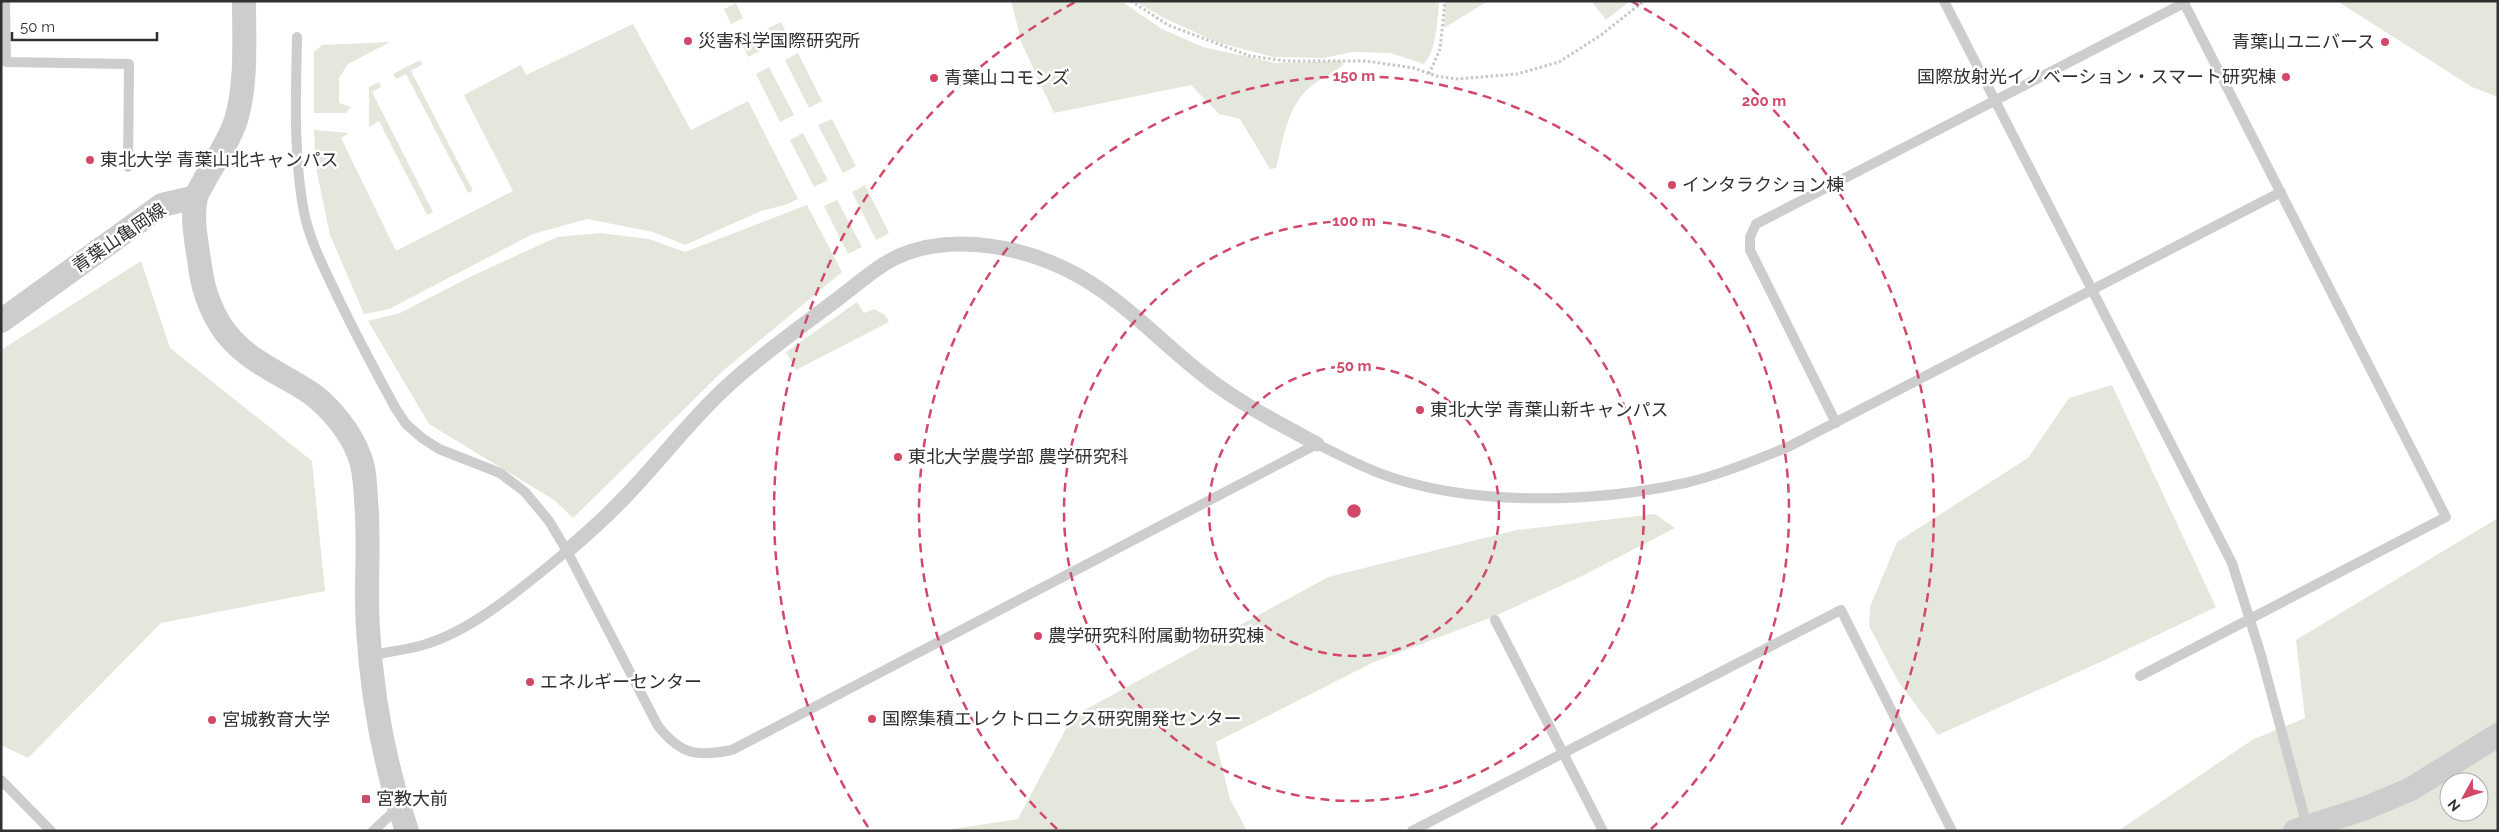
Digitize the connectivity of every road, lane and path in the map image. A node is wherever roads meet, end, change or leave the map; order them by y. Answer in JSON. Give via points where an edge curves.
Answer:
{"nodes":[{"id":1,"x":5,"y":1,"type":"edge"},
{"id":2,"x":244,"y":1,"type":"edge"},
{"id":3,"x":1131,"y":1,"type":"edge"},
{"id":4,"x":1445,"y":1,"type":"edge"},
{"id":5,"x":1644,"y":1,"type":"edge"},
{"id":6,"x":1944,"y":1,"type":"edge"},
{"id":7,"x":297,"y":37,"type":"dead end"},
{"id":8,"x":4,"y":62,"type":"edge"},
{"id":9,"x":1429,"y":74,"type":"junction"},
{"id":10,"x":1995,"y":102,"type":"junction"},
{"id":11,"x":128,"y":167,"type":"dead end"},
{"id":12,"x":2281,"y":192,"type":"junction"},
{"id":13,"x":196,"y":196,"type":"junction"},
{"id":14,"x":2092,"y":289,"type":"junction"},
{"id":15,"x":1,"y":321,"type":"edge"},
{"id":16,"x":1836,"y":423,"type":"junction"},
{"id":17,"x":1317,"y":444,"type":"junction"},
{"id":18,"x":567,"y":551,"type":"junction"},
{"id":19,"x":1496,"y":620,"type":"dead end"},
{"id":20,"x":2250,"y":620,"type":"junction"},
{"id":21,"x":371,"y":655,"type":"junction"},
{"id":22,"x":2140,"y":676,"type":"dead end"},
{"id":23,"x":2498,"y":735,"type":"edge"},
{"id":24,"x":1562,"y":752,"type":"junction"},
{"id":25,"x":1,"y":780,"type":"edge"},
{"id":26,"x":6,"y":790,"type":"edge"},
{"id":27,"x":399,"y":807,"type":"junction"},
{"id":28,"x":2301,"y":829,"type":"edge"},
{"id":29,"x":52,"y":831,"type":"edge"},
{"id":30,"x":373,"y":831,"type":"edge"},
{"id":31,"x":407,"y":831,"type":"edge"},
{"id":32,"x":1412,"y":831,"type":"edge"},
{"id":33,"x":1603,"y":831,"type":"edge"},
{"id":34,"x":1952,"y":831,"type":"edge"}],
"edges":[{"from":1,"to":8,"type":"lane"},
{"from":2,"to":13,"type":"street","via":[[241,93],[236,119]]},
{"from":3,"to":9,"type":"path","via":[[1168,25],[1250,56],[1286,62],[1366,61],[1414,68]]},
{"from":4,"to":9,"type":"path","via":[[1440,49]]},
{"from":5,"to":9,"type":"path","via":[[1559,62],[1498,77],[1456,79]]},
{"from":6,"to":10,"type":"lane"},
{"from":7,"to":18,"type":"lane","via":[[299,181],[304,213],[315,249],[368,357],[406,424],[439,449],[500,473],[525,492],[549,521]]},
{"from":8,"to":11,"type":"lane","via":[[129,64]]},
{"from":10,"to":12,"type":"lane","via":[[2184,3]]},
{"from":10,"to":14,"type":"lane"},
{"from":10,"to":16,"type":"lane","via":[[1756,224],[1750,237],[1750,250]]},
{"from":12,"to":14,"type":"lane"},
{"from":12,"to":20,"type":"lane","via":[[2446,517]]},
{"from":13,"to":15,"type":"street","name":"青葉山亀岡線","via":[[162,205]]},
{"from":13,"to":21,"type":"street","via":[[200,269],[220,325],[250,356],[313,395],[337,420],[359,455],[369,531],[368,628]]},
{"from":14,"to":16,"type":"lane"},
{"from":14,"to":20,"type":"lane","via":[[2232,563]]},
{"from":16,"to":17,"type":"lane","via":[[1750,463],[1686,483],[1618,494],[1548,498],[1474,494],[1422,484],[1379,473]]},
{"from":17,"to":18,"type":"street","via":[[1252,408],[1204,376],[1110,295],[1076,274],[1036,257],[997,247],[938,246],[900,256],[880,267],[775,346],[723,391],[626,496]]},
{"from":17,"to":18,"type":"lane","via":[[732,750],[706,755],[684,750],[668,740],[658,726]]},
{"from":18,"to":21,"type":"lane","via":[[519,590],[444,637],[424,645]]},
{"from":19,"to":24,"type":"lane"},
{"from":20,"to":22,"type":"lane"},
{"from":20,"to":28,"type":"lane"},
{"from":21,"to":27,"type":"street","via":[[383,740]]},
{"from":23,"to":28,"type":"street","via":[[2411,789]]},
{"from":24,"to":32,"type":"lane"},
{"from":24,"to":33,"type":"lane"},
{"from":24,"to":34,"type":"lane","via":[[1841,610]]},
{"from":25,"to":26,"type":"lane"},
{"from":26,"to":29,"type":"lane"},
{"from":27,"to":30,"type":"lane"},
{"from":27,"to":31,"type":"street"}]}
